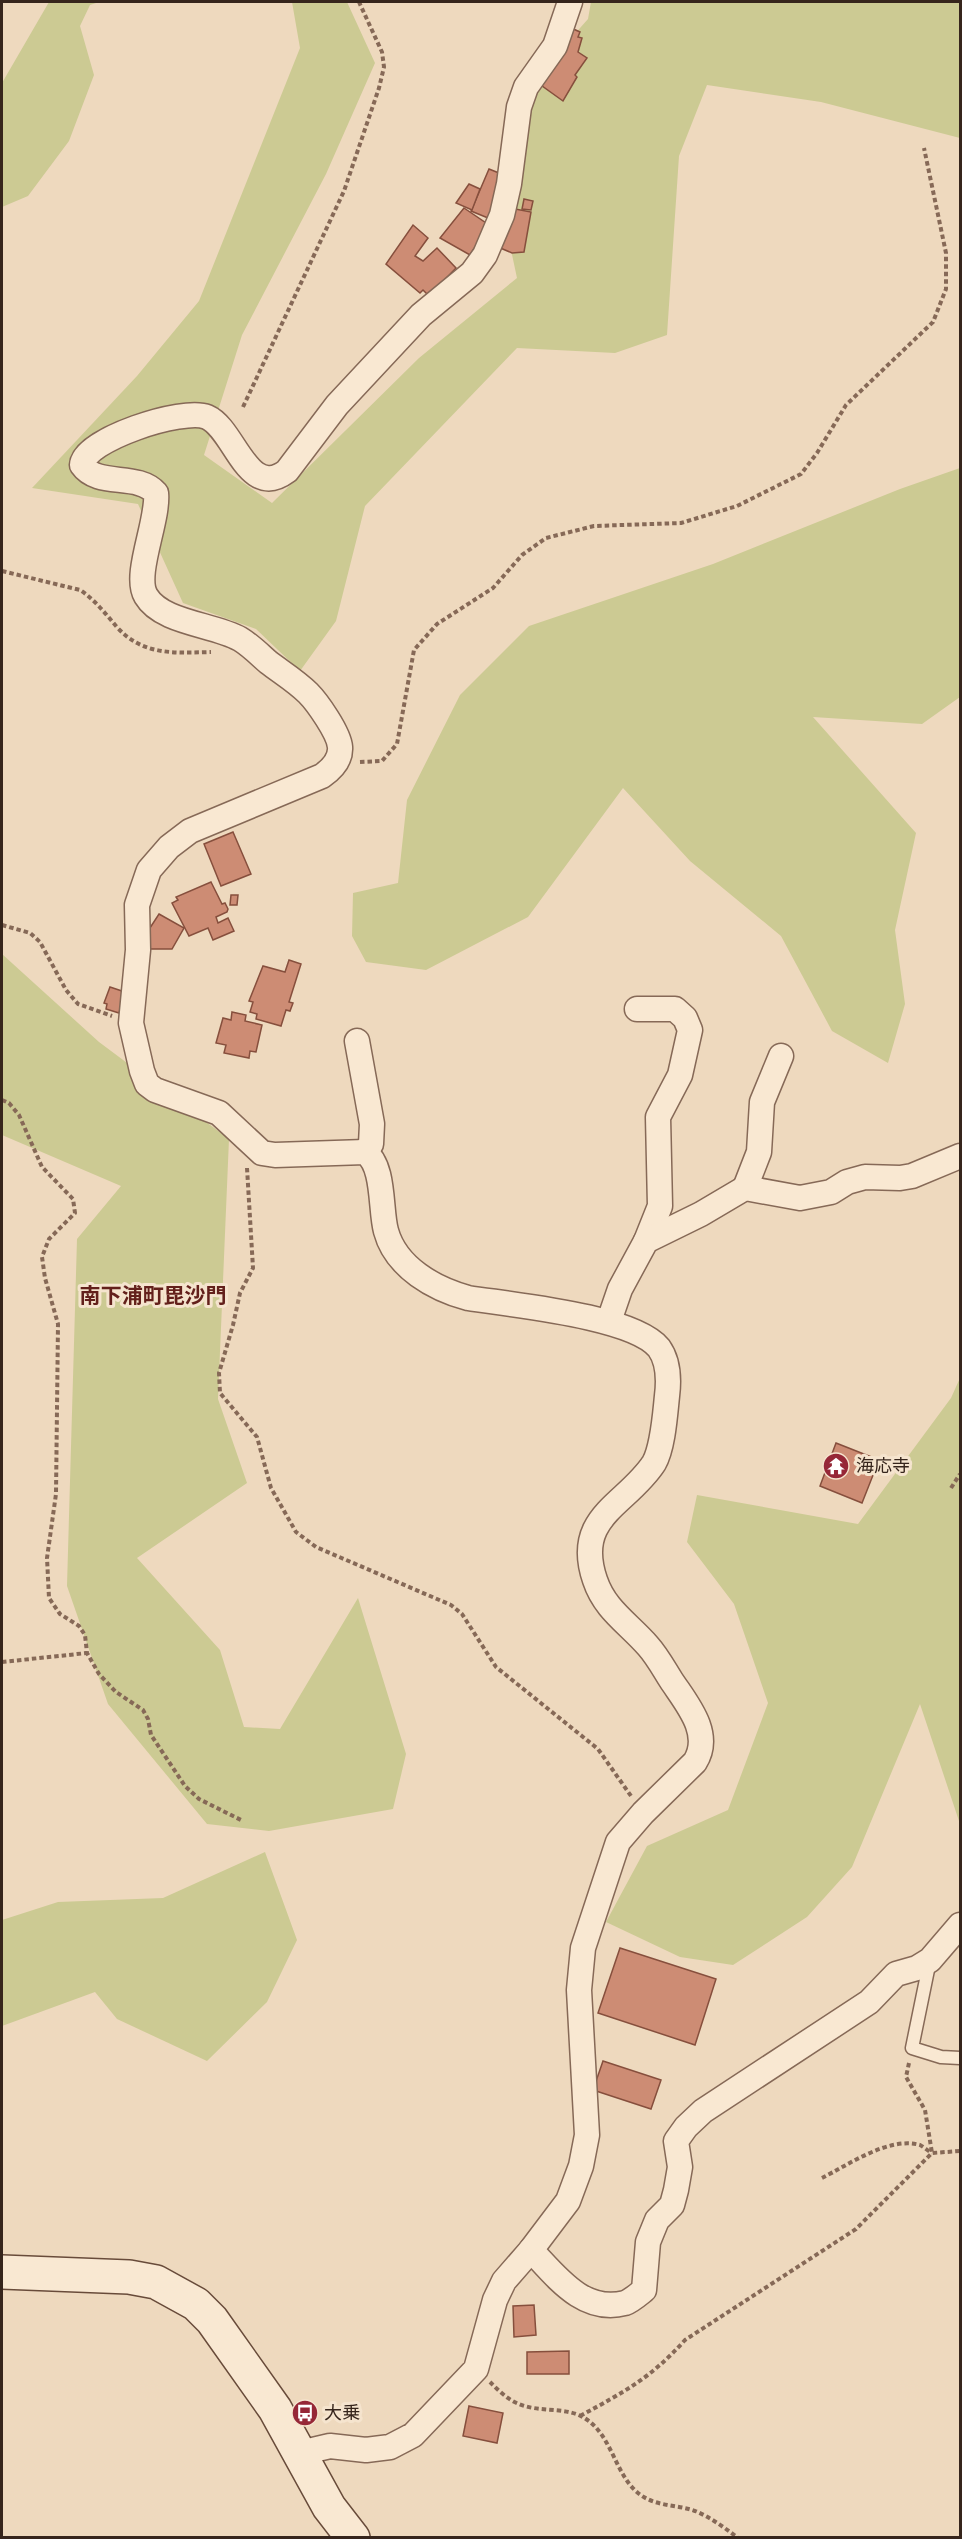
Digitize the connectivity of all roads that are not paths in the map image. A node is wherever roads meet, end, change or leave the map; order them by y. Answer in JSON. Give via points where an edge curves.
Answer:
{"nodes":[{"id":1,"x":570,"y":2,"type":"edge"},
{"id":2,"x":637,"y":1009,"type":"dead end"},
{"id":3,"x":357,"y":1041,"type":"dead end"},
{"id":4,"x":780,"y":1056,"type":"dead end"},
{"id":5,"x":365,"y":1152,"type":"junction"},
{"id":6,"x":960,"y":1156,"type":"edge"},
{"id":7,"x":745,"y":1188,"type":"junction"},
{"id":8,"x":646,"y":1241,"type":"junction"},
{"id":9,"x":609,"y":1321,"type":"junction"},
{"id":10,"x":960,"y":1926,"type":"edge"},
{"id":11,"x":930,"y":1960,"type":"junction"},
{"id":12,"x":960,"y":2058,"type":"edge"},
{"id":13,"x":531,"y":2250,"type":"junction"},
{"id":14,"x":2,"y":2272,"type":"edge"},
{"id":15,"x":300,"y":2453,"type":"junction"},
{"id":16,"x":354,"y":2538,"type":"edge"}],
"edges":[{"from":1,"to":5,"type":"street","via":[[555,46],[526,87],[519,106],[502,215],[485,255],[472,273],[421,315],[337,405],[287,471],[271,478],[257,474],[242,460],[220,425],[201,415],[189,414],[160,419],[93,449],[82,465],[90,474],[137,481],[156,493],[142,581],[149,600],[171,615],[239,639],[308,693],[340,746],[339,757],[322,776],[190,831],[157,859],[143,881],[137,906],[138,951],[131,1023],[142,1071],[150,1087],[213,1109],[262,1153]]},
{"from":2,"to":8,"type":"street","via":[[675,1009],[690,1030],[680,1075],[658,1117],[660,1206]]},
{"from":3,"to":5,"type":"street","via":[[372,1124],[371,1144]]},
{"from":4,"to":7,"type":"street","via":[[762,1101],[759,1152]]},
{"from":5,"to":9,"type":"street","via":[[378,1178],[386,1233],[400,1257],[421,1277],[448,1293],[468,1298]]},
{"from":6,"to":7,"type":"street","via":[[912,1176],[865,1176],[831,1192],[800,1198]]},
{"from":7,"to":8,"type":"street","via":[[701,1215]]},
{"from":8,"to":9,"type":"street","via":[[620,1289]]},
{"from":9,"to":13,"type":"street","via":[[640,1333],[659,1349],[667,1367],[668,1388],[655,1461],[602,1518],[590,1547],[591,1568],[606,1605],[651,1649],[692,1711],[700,1749],[695,1762],[618,1842],[583,1948],[579,1990],[587,2135],[581,2166],[568,2201]]},
{"from":10,"to":11,"type":"street"},
{"from":11,"to":12,"type":"lane","via":[[912,2048]]},
{"from":11,"to":13,"type":"street","via":[[896,1974],[869,2002],[703,2111],[686,2127],[676,2141],[680,2167],[672,2205],[657,2220],[648,2242],[644,2290],[626,2303],[592,2301],[573,2294]]},
{"from":13,"to":15,"type":"street","via":[[504,2281],[495,2300],[476,2369],[413,2435],[390,2447],[366,2450],[330,2446]]},
{"from":14,"to":15,"type":"street","via":[[129,2277],[156,2282],[178,2292],[212,2320],[275,2409]]},
{"from":15,"to":16,"type":"street","via":[[329,2507]]}]}
